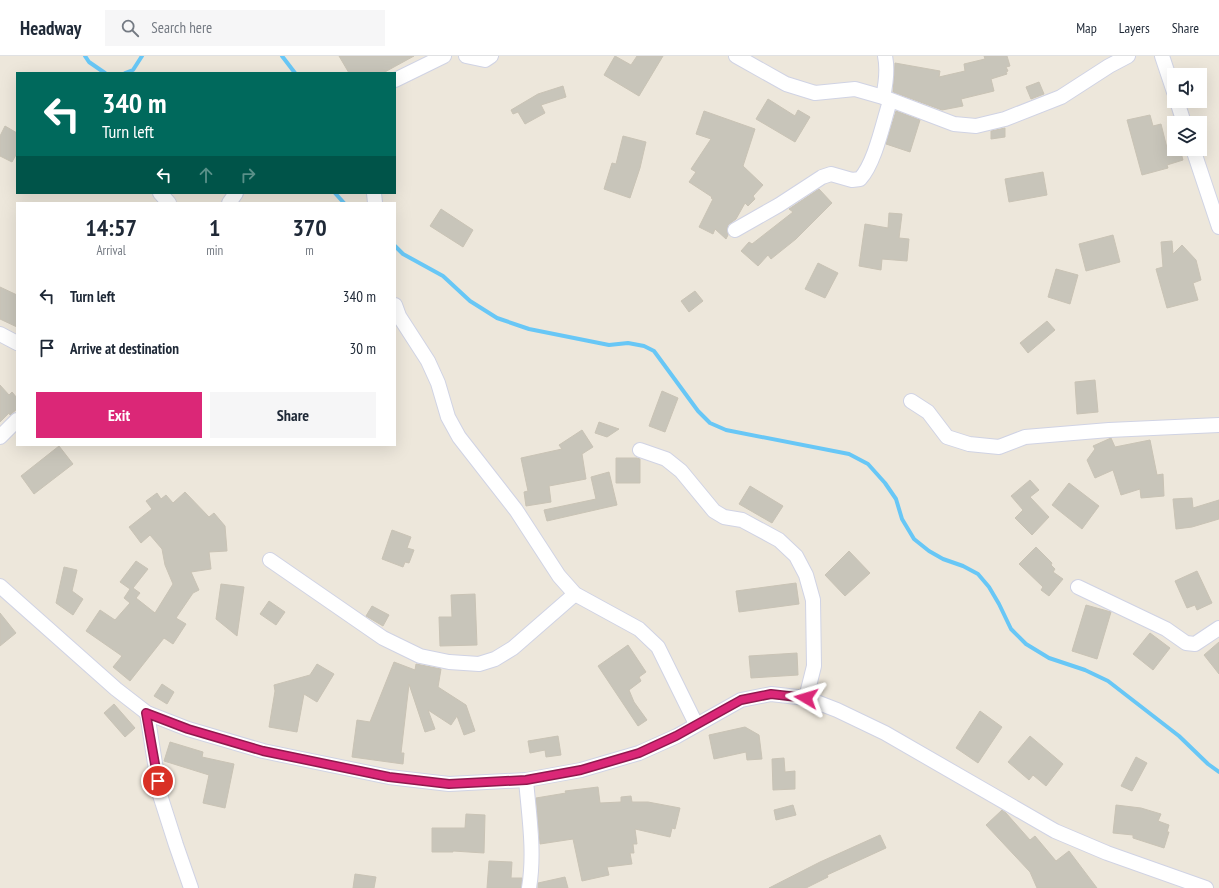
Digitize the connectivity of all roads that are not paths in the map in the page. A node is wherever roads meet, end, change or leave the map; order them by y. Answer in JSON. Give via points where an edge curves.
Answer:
{"nodes":[{"id":1,"x":444,"y":56,"type":"edge"},
{"id":2,"x":466,"y":56,"type":"edge"},
{"id":3,"x":491,"y":56,"type":"edge"},
{"id":4,"x":736,"y":56,"type":"edge"},
{"id":5,"x":885,"y":56,"type":"edge"},
{"id":6,"x":1128,"y":56,"type":"edge"},
{"id":7,"x":1162,"y":56,"type":"edge"},
{"id":8,"x":1167,"y":71,"type":"edge"},
{"id":9,"x":396,"y":80,"type":"edge"},
{"id":10,"x":886,"y":99,"type":"junction"},
{"id":11,"x":1195,"y":156,"type":"edge"},
{"id":12,"x":161,"y":194,"type":"edge"},
{"id":13,"x":168,"y":202,"type":"edge"},
{"id":14,"x":1219,"y":227,"type":"edge"},
{"id":15,"x":735,"y":230,"type":"dead end"},
{"id":16,"x":396,"y":308,"type":"edge"},
{"id":17,"x":0,"y":334,"type":"edge"},
{"id":18,"x":16,"y":342,"type":"edge"},
{"id":19,"x":911,"y":401,"type":"dead end"},
{"id":20,"x":16,"y":421,"type":"edge"},
{"id":21,"x":1219,"y":425,"type":"edge"},
{"id":22,"x":0,"y":437,"type":"edge"},
{"id":23,"x":640,"y":450,"type":"dead end"},
{"id":24,"x":270,"y":560,"type":"dead end"},
{"id":25,"x":0,"y":586,"type":"edge"},
{"id":26,"x":1078,"y":587,"type":"dead end"},
{"id":27,"x":575,"y":594,"type":"junction"},
{"id":28,"x":1219,"y":628,"type":"edge"},
{"id":29,"x":806,"y":698,"type":"junction"},
{"id":30,"x":146,"y":713,"type":"junction"},
{"id":31,"x":696,"y":724,"type":"junction"},
{"id":32,"x":526,"y":780,"type":"junction"},
{"id":33,"x":192,"y":888,"type":"edge"},
{"id":34,"x":529,"y":888,"type":"edge"},
{"id":35,"x":1206,"y":888,"type":"edge"}],
"edges":[{"from":1,"to":9,"type":"street"},
{"from":2,"to":3,"type":"street","via":[[486,60]]},
{"from":4,"to":10,"type":"street","via":[[786,84],[815,93],[854,89]]},
{"from":5,"to":10,"type":"street"},
{"from":6,"to":10,"type":"street","via":[[1061,98],[1005,119],[976,126],[954,124]]},
{"from":7,"to":8,"type":"street"},
{"from":10,"to":15,"type":"street","via":[[871,160],[860,179],[852,180],[831,174],[822,177]]},
{"from":11,"to":14,"type":"street"},
{"from":12,"to":13,"type":"street"},
{"from":16,"to":27,"type":"street","via":[[428,362],[438,383],[448,417],[459,437],[516,510],[559,576]]},
{"from":17,"to":18,"type":"street"},
{"from":19,"to":21,"type":"street","via":[[928,412],[946,437],[969,444],[999,446],[1025,437]]},
{"from":20,"to":22,"type":"street"},
{"from":23,"to":29,"type":"street","via":[[666,459],[681,471],[714,511],[724,517],[742,520],[779,540],[796,556],[806,575],[814,600],[814,666]]},
{"from":24,"to":27,"type":"street","via":[[383,638],[420,656],[449,662],[479,664],[495,660],[513,648]]},
{"from":25,"to":30,"type":"street"},
{"from":26,"to":28,"type":"street","via":[[1166,629],[1186,643],[1195,644]]},
{"from":27,"to":31,"type":"street","via":[[639,629],[658,648]]},
{"from":29,"to":31,"type":"street","via":[[771,694],[741,700]]},
{"from":29,"to":35,"type":"street","via":[[885,733],[1055,831],[1107,853]]},
{"from":30,"to":32,"type":"street","via":[[188,729],[263,751],[389,777],[449,784]]},
{"from":30,"to":33,"type":"street","via":[[160,795]]},
{"from":31,"to":32,"type":"street","via":[[639,753],[581,770]]},
{"from":32,"to":34,"type":"street","via":[[532,844]]}]}
